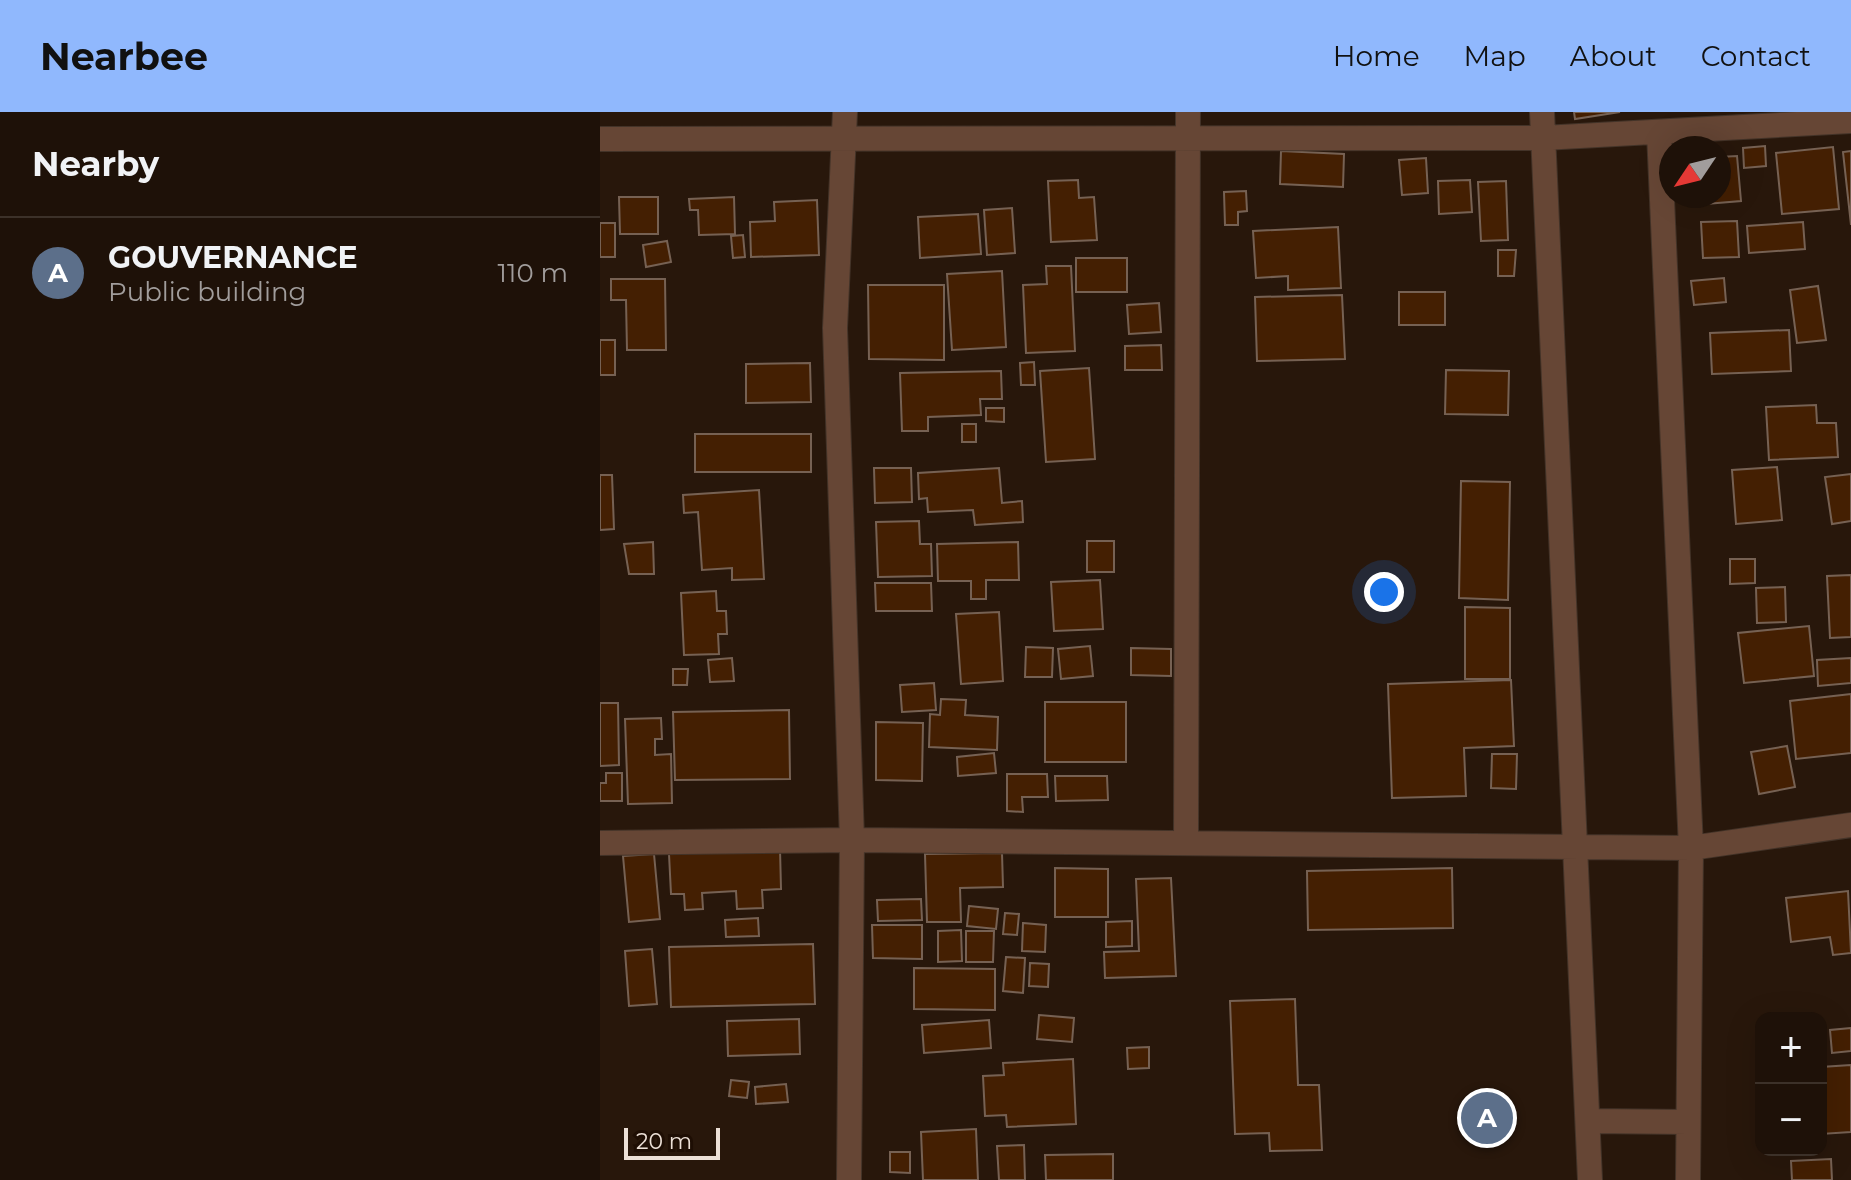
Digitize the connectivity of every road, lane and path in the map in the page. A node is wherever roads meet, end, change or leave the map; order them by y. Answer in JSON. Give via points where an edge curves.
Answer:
{"nodes":[{"id":1,"x":845,"y":112,"type":"edge"},
{"id":2,"x":1188,"y":112,"type":"edge"},
{"id":3,"x":1542,"y":112,"type":"edge"},
{"id":4,"x":1851,"y":121,"type":"edge"},
{"id":5,"x":1659,"y":133,"type":"junction"},
{"id":6,"x":844,"y":137,"type":"junction"},
{"id":7,"x":1543,"y":138,"type":"junction"},
{"id":8,"x":600,"y":139,"type":"edge"},
{"id":9,"x":1188,"y":139,"type":"junction"},
{"id":10,"x":1851,"y":825,"type":"edge"},
{"id":11,"x":852,"y":840,"type":"junction"},
{"id":12,"x":1186,"y":842,"type":"junction"},
{"id":13,"x":600,"y":843,"type":"edge"},
{"id":14,"x":1575,"y":846,"type":"junction"},
{"id":15,"x":1691,"y":848,"type":"junction"},
{"id":16,"x":1589,"y":1121,"type":"junction"},
{"id":17,"x":1688,"y":1122,"type":"junction"},
{"id":18,"x":849,"y":1180,"type":"edge"},
{"id":19,"x":1590,"y":1180,"type":"edge"},
{"id":20,"x":1688,"y":1180,"type":"edge"}],
"edges":[{"from":1,"to":6,"type":"street"},
{"from":2,"to":9,"type":"street"},
{"from":3,"to":7,"type":"street"},
{"from":4,"to":5,"type":"street"},
{"from":5,"to":7,"type":"street"},
{"from":5,"to":15,"type":"street"},
{"from":6,"to":8,"type":"street"},
{"from":6,"to":9,"type":"street"},
{"from":6,"to":11,"type":"street","via":[[835,328]]},
{"from":7,"to":9,"type":"street"},
{"from":7,"to":14,"type":"street"},
{"from":9,"to":12,"type":"street"},
{"from":10,"to":15,"type":"street"},
{"from":11,"to":12,"type":"street"},
{"from":11,"to":13,"type":"street"},
{"from":11,"to":18,"type":"street"},
{"from":12,"to":14,"type":"street"},
{"from":14,"to":15,"type":"street"},
{"from":14,"to":16,"type":"street"},
{"from":15,"to":17,"type":"street"},
{"from":16,"to":17,"type":"street"},
{"from":16,"to":19,"type":"street"},
{"from":17,"to":20,"type":"street"}]}
